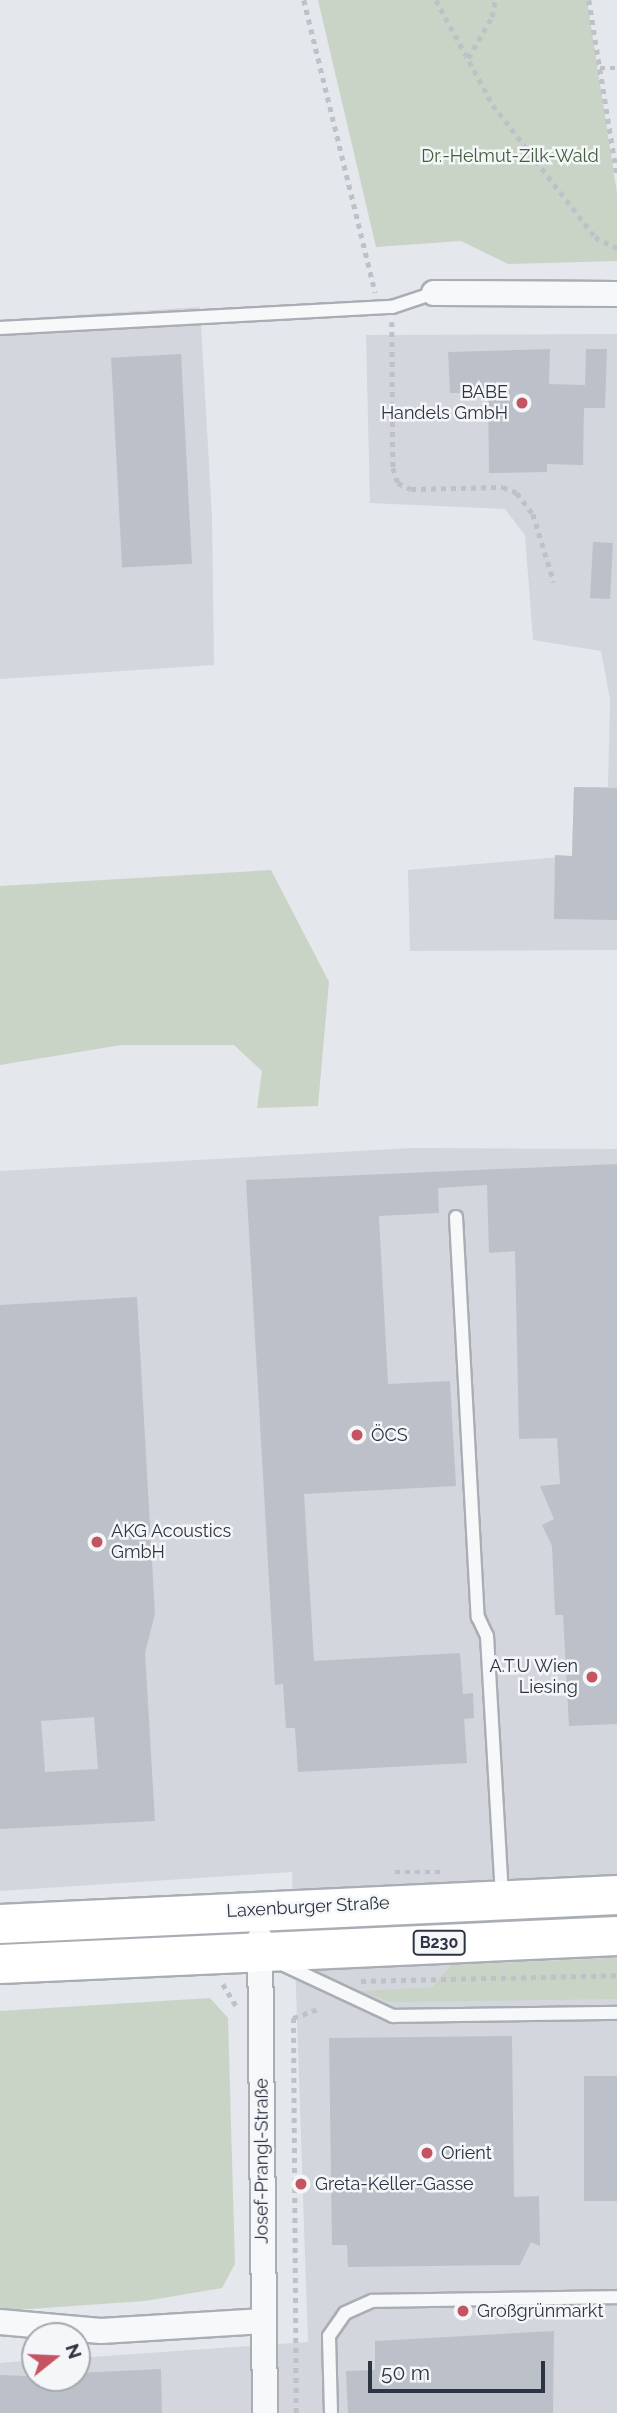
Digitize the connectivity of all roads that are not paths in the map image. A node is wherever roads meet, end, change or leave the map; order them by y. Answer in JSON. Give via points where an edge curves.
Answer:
{"nodes":[{"id":1,"x":434,"y":293,"type":"joint"},
{"id":2,"x":617,"y":294,"type":"edge"},
{"id":3,"x":0,"y":328,"type":"edge"},
{"id":4,"x":456,"y":1217,"type":"dead end"},
{"id":5,"x":617,"y":1895,"type":"edge"},
{"id":6,"x":502,"y":1899,"type":"junction"},
{"id":7,"x":258,"y":1910,"type":"junction"},
{"id":8,"x":0,"y":1924,"type":"edge"},
{"id":9,"x":617,"y":1936,"type":"edge"},
{"id":10,"x":261,"y":1953,"type":"junction"},
{"id":11,"x":0,"y":1964,"type":"edge"},
{"id":12,"x":617,"y":2013,"type":"edge"},
{"id":13,"x":617,"y":2297,"type":"edge"},
{"id":14,"x":264,"y":2321,"type":"junction"},
{"id":15,"x":0,"y":2322,"type":"edge"},
{"id":16,"x":265,"y":2413,"type":"edge"},
{"id":17,"x":331,"y":2413,"type":"edge"}],
"edges":[{"from":1,"to":2,"type":"street"},
{"from":1,"to":3,"type":"lane","via":[[380,307]]},
{"from":4,"to":6,"type":"lane","via":[[478,1617],[487,1636]]},
{"from":5,"to":6,"type":"main road","name":"Laxenburger Straße"},
{"from":6,"to":7,"type":"main road","name":"Laxenburger Straße"},
{"from":7,"to":8,"type":"main road","name":"Laxenburger Straße"},
{"from":7,"to":10,"type":"street","name":"Josef-Prangl-Straße"},
{"from":9,"to":10,"type":"main road","number":"B230"},
{"from":10,"to":11,"type":"main road","number":"B230"},
{"from":10,"to":12,"type":"lane","via":[[393,2016]]},
{"from":10,"to":14,"type":"street","name":"Josef-Prangl-Straße"},
{"from":13,"to":17,"type":"lane","via":[[372,2301],[345,2313],[329,2336]]},
{"from":14,"to":15,"type":"street","via":[[100,2330]]},
{"from":14,"to":16,"type":"street","name":"Josef-Prangl-Straße"}]}
